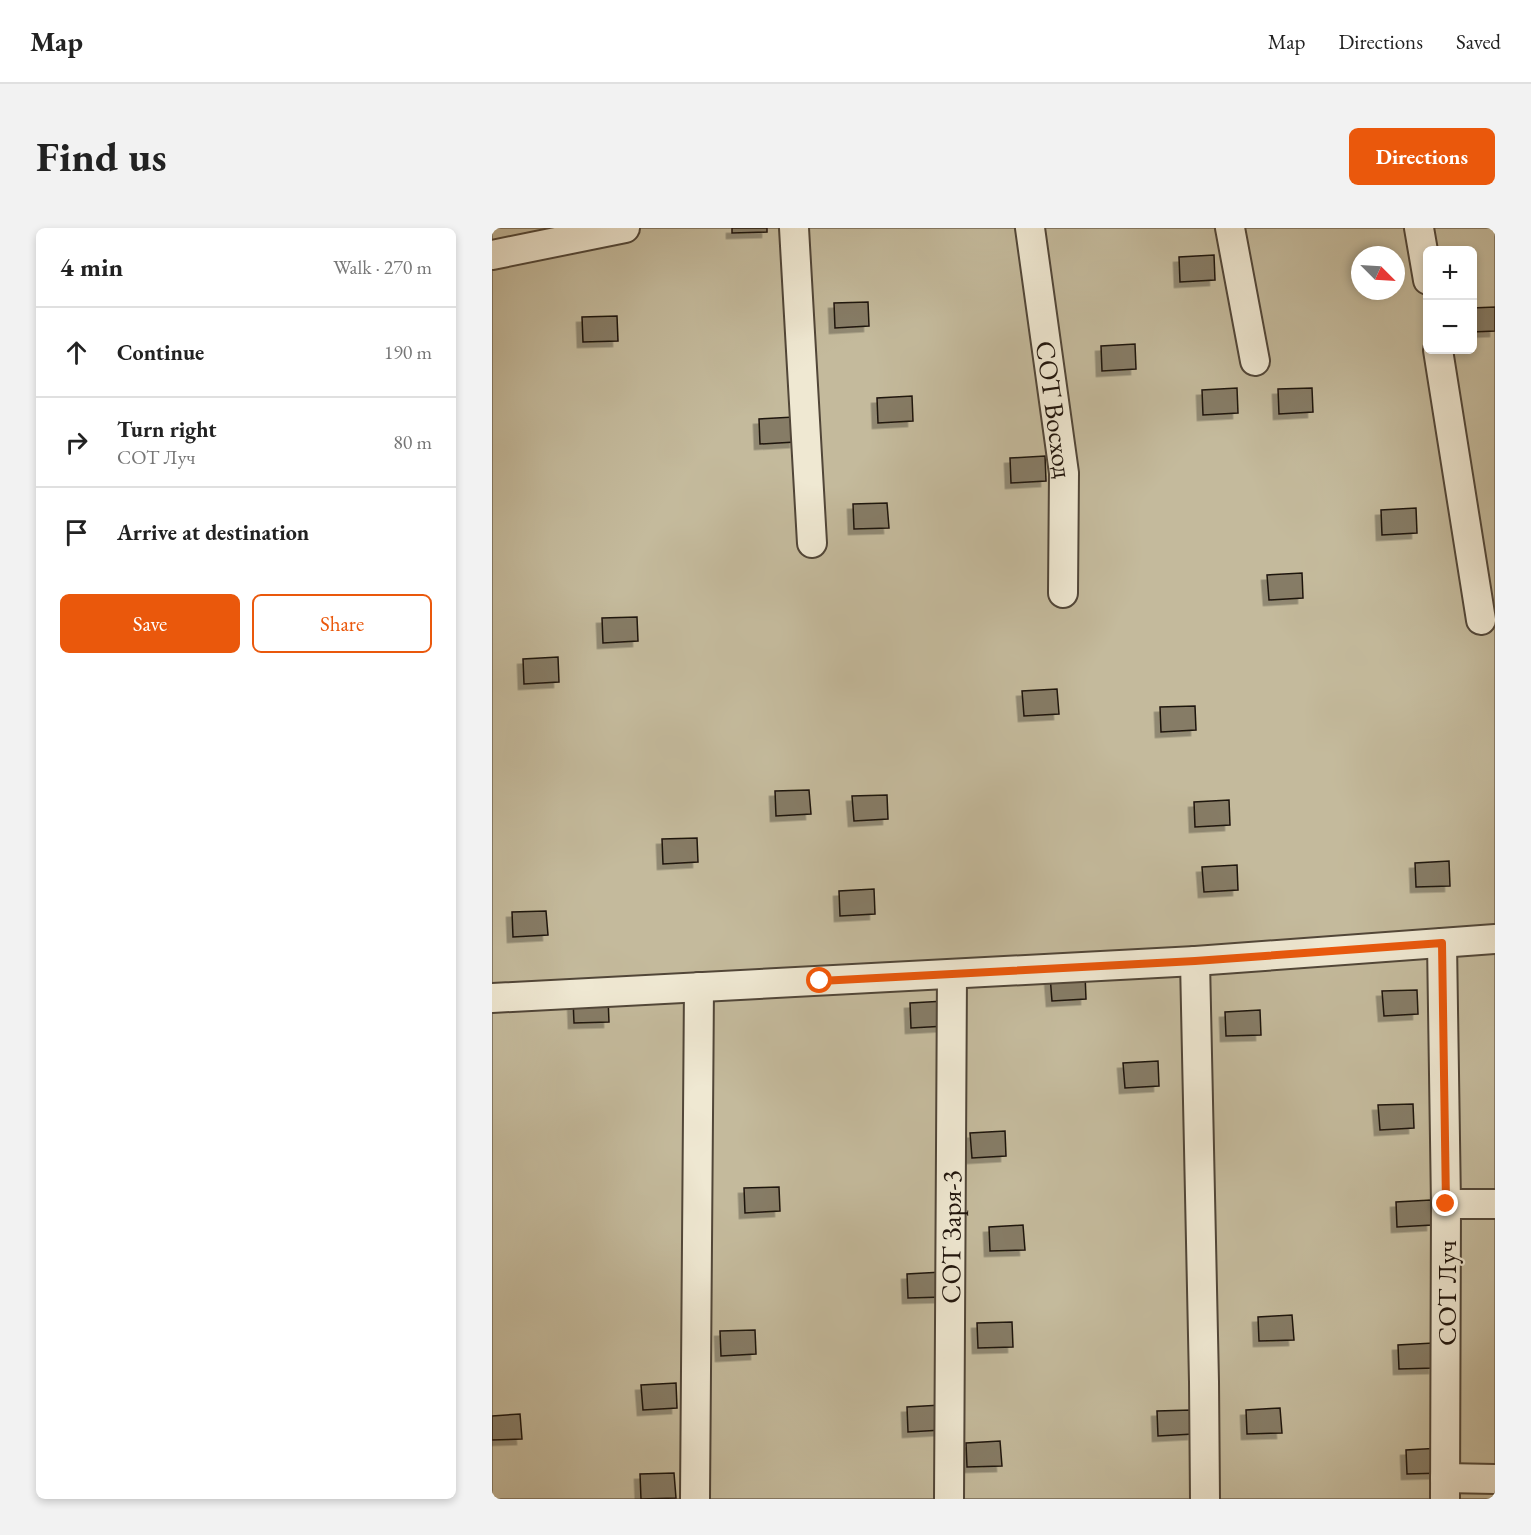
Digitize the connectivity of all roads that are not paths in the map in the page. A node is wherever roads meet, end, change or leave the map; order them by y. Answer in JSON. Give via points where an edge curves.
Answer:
{"nodes":[{"id":1,"x":626,"y":228,"type":"edge"},
{"id":2,"x":794,"y":228,"type":"edge"},
{"id":3,"x":1030,"y":228,"type":"edge"},
{"id":4,"x":1230,"y":228,"type":"edge"},
{"id":5,"x":1419,"y":228,"type":"edge"},
{"id":6,"x":1423,"y":251,"type":"edge"},
{"id":7,"x":492,"y":255,"type":"edge"},
{"id":8,"x":1439,"y":354,"type":"edge"},
{"id":9,"x":1255,"y":361,"type":"dead end"},
{"id":10,"x":812,"y":543,"type":"dead end"},
{"id":11,"x":1062,"y":593,"type":"dead end"},
{"id":12,"x":1481,"y":620,"type":"dead end"},
{"id":13,"x":1495,"y":939,"type":"edge"},
{"id":14,"x":1442,"y":943,"type":"junction"},
{"id":15,"x":1195,"y":961,"type":"junction"},
{"id":16,"x":952,"y":974,"type":"junction"},
{"id":17,"x":699,"y":987,"type":"junction"},
{"id":18,"x":492,"y":998,"type":"edge"},
{"id":19,"x":1446,"y":1204,"type":"junction"},
{"id":20,"x":1495,"y":1204,"type":"edge"},
{"id":21,"x":1495,"y":1479,"type":"edge"},
{"id":22,"x":1445,"y":1489,"type":"edge"},
{"id":23,"x":695,"y":1499,"type":"edge"},
{"id":24,"x":948,"y":1499,"type":"edge"},
{"id":25,"x":1205,"y":1499,"type":"edge"}],
"edges":[{"from":1,"to":7,"type":"street"},
{"from":2,"to":10,"type":"street"},
{"from":3,"to":11,"type":"street","name":"СОТ Восход","via":[[1064,473]]},
{"from":4,"to":9,"type":"street"},
{"from":5,"to":6,"type":"street"},
{"from":8,"to":12,"type":"street"},
{"from":13,"to":14,"type":"street"},
{"from":14,"to":15,"type":"street"},
{"from":14,"to":19,"type":"street","name":"СОТ Луч"},
{"from":15,"to":16,"type":"street"},
{"from":15,"to":25,"type":"street"},
{"from":16,"to":17,"type":"street"},
{"from":16,"to":24,"type":"street","name":"СОТ Заря-3"},
{"from":17,"to":18,"type":"street"},
{"from":17,"to":23,"type":"street"},
{"from":19,"to":20,"type":"street"},
{"from":19,"to":22,"type":"street","name":"СОТ Луч"},
{"from":21,"to":22,"type":"street"}]}
